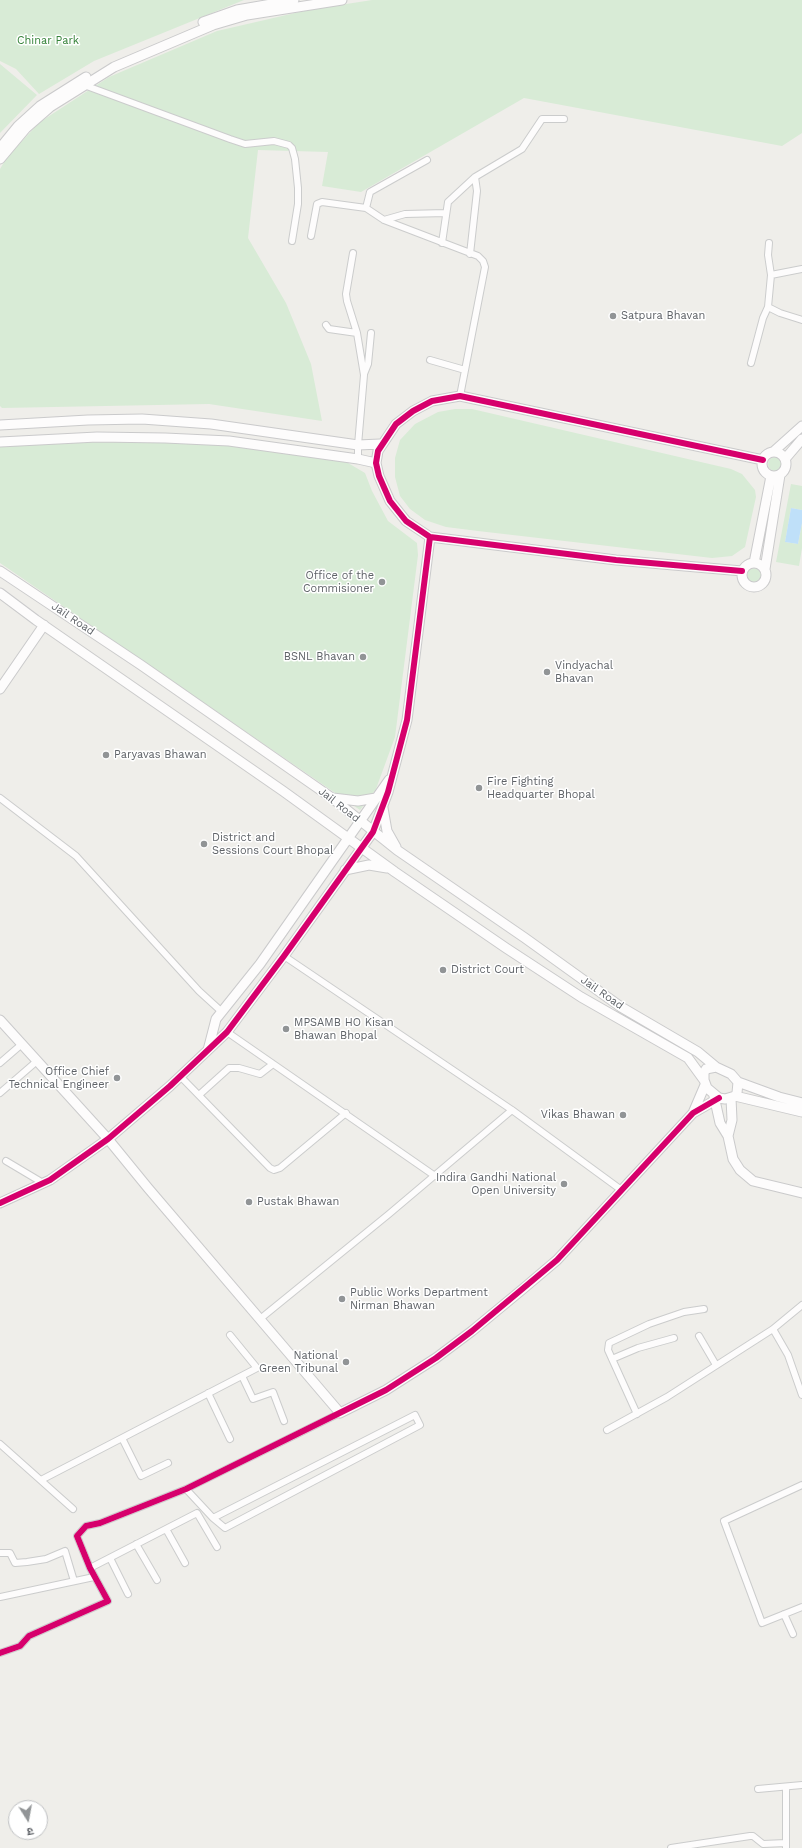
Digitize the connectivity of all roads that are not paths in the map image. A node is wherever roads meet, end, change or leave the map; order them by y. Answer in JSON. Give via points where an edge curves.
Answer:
{"nodes":[{"id":1,"x":294,"y":0,"type":"edge"},
{"id":2,"x":342,"y":0,"type":"edge"},
{"id":3,"x":84,"y":85,"type":"junction"},
{"id":4,"x":564,"y":119,"type":"dead end"},
{"id":5,"x":0,"y":148,"type":"edge"},
{"id":6,"x":0,"y":159,"type":"edge"},
{"id":7,"x":427,"y":160,"type":"dead end"},
{"id":8,"x":476,"y":177,"type":"junction"},
{"id":9,"x":366,"y":208,"type":"junction"},
{"id":10,"x":446,"y":212,"type":"junction"},
{"id":11,"x":384,"y":220,"type":"junction"},
{"id":12,"x":311,"y":236,"type":"dead end"},
{"id":13,"x":292,"y":241,"type":"dead end"},
{"id":14,"x":442,"y":243,"type":"junction"},
{"id":15,"x":769,"y":243,"type":"dead end"},
{"id":16,"x":353,"y":253,"type":"dead end"},
{"id":17,"x":470,"y":254,"type":"junction"},
{"id":18,"x":802,"y":269,"type":"edge"},
{"id":19,"x":771,"y":275,"type":"junction"},
{"id":20,"x":768,"y":306,"type":"junction"},
{"id":21,"x":802,"y":320,"type":"edge"},
{"id":22,"x":326,"y":325,"type":"dead end"},
{"id":23,"x":371,"y":332,"type":"dead end"},
{"id":24,"x":357,"y":333,"type":"junction"},
{"id":25,"x":430,"y":360,"type":"dead end"},
{"id":26,"x":751,"y":363,"type":"dead end"},
{"id":27,"x":465,"y":370,"type":"junction"},
{"id":28,"x":364,"y":376,"type":"junction"},
{"id":29,"x":460,"y":396,"type":"junction"},
{"id":30,"x":0,"y":425,"type":"edge"},
{"id":31,"x":802,"y":426,"type":"edge"},
{"id":32,"x":802,"y":439,"type":"edge"},
{"id":33,"x":0,"y":442,"type":"edge"},
{"id":34,"x":380,"y":444,"type":"junction"},
{"id":35,"x":358,"y":445,"type":"junction"},
{"id":36,"x":773,"y":452,"type":"junction"},
{"id":37,"x":785,"y":458,"type":"junction"},
{"id":38,"x":358,"y":459,"type":"junction"},
{"id":39,"x":763,"y":460,"type":"junction"},
{"id":40,"x":376,"y":463,"type":"junction"},
{"id":41,"x":775,"y":476,"type":"junction"},
{"id":42,"x":430,"y":537,"type":"junction"},
{"id":43,"x":754,"y":563,"type":"junction"},
{"id":44,"x":765,"y":570,"type":"junction"},
{"id":45,"x":0,"y":571,"type":"edge"},
{"id":46,"x":742,"y":571,"type":"junction"},
{"id":47,"x":0,"y":593,"type":"edge"},
{"id":48,"x":44,"y":625,"type":"junction"},
{"id":49,"x":0,"y":689,"type":"edge"},
{"id":50,"x":393,"y":774,"type":"junction"},
{"id":51,"x":0,"y":798,"type":"edge"},
{"id":52,"x":332,"y":798,"type":"junction"},
{"id":53,"x":376,"y":798,"type":"junction"},
{"id":54,"x":382,"y":807,"type":"junction"},
{"id":55,"x":359,"y":822,"type":"junction"},
{"id":56,"x":373,"y":832,"type":"junction"},
{"id":57,"x":347,"y":838,"type":"junction"},
{"id":58,"x":361,"y":848,"type":"junction"},
{"id":59,"x":397,"y":850,"type":"junction"},
{"id":60,"x":390,"y":869,"type":"junction"},
{"id":61,"x":346,"y":870,"type":"junction"},
{"id":62,"x":284,"y":956,"type":"junction"},
{"id":63,"x":222,"y":1012,"type":"junction"},
{"id":64,"x":0,"y":1020,"type":"edge"},
{"id":65,"x":227,"y":1032,"type":"junction"},
{"id":66,"x":22,"y":1044,"type":"junction"},
{"id":67,"x":208,"y":1050,"type":"junction"},
{"id":68,"x":37,"y":1061,"type":"junction"},
{"id":69,"x":0,"y":1063,"type":"edge"},
{"id":70,"x":273,"y":1064,"type":"junction"},
{"id":71,"x":716,"y":1067,"type":"junction"},
{"id":72,"x":180,"y":1076,"type":"junction"},
{"id":73,"x":705,"y":1082,"type":"junction"},
{"id":74,"x":738,"y":1082,"type":"junction"},
{"id":75,"x":0,"y":1093,"type":"edge"},
{"id":76,"x":199,"y":1095,"type":"junction"},
{"id":77,"x":733,"y":1097,"type":"junction"},
{"id":78,"x":716,"y":1098,"type":"junction"},
{"id":79,"x":802,"y":1103,"type":"edge"},
{"id":80,"x":512,"y":1110,"type":"junction"},
{"id":81,"x":693,"y":1112,"type":"junction"},
{"id":82,"x":802,"y":1112,"type":"edge"},
{"id":83,"x":346,"y":1113,"type":"junction"},
{"id":84,"x":728,"y":1136,"type":"junction"},
{"id":85,"x":108,"y":1139,"type":"junction"},
{"id":86,"x":6,"y":1161,"type":"dead end"},
{"id":87,"x":435,"y":1176,"type":"junction"},
{"id":88,"x":43,"y":1183,"type":"junction"},
{"id":89,"x":620,"y":1190,"type":"junction"},
{"id":90,"x":802,"y":1193,"type":"edge"},
{"id":91,"x":0,"y":1203,"type":"edge"},
{"id":92,"x":802,"y":1305,"type":"edge"},
{"id":93,"x":704,"y":1309,"type":"dead end"},
{"id":94,"x":260,"y":1319,"type":"junction"},
{"id":95,"x":773,"y":1329,"type":"junction"},
{"id":96,"x":230,"y":1335,"type":"dead end"},
{"id":97,"x":699,"y":1336,"type":"dead end"},
{"id":98,"x":674,"y":1338,"type":"dead end"},
{"id":99,"x":612,"y":1359,"type":"junction"},
{"id":100,"x":716,"y":1365,"type":"junction"},
{"id":101,"x":242,"y":1376,"type":"junction"},
{"id":102,"x":801,"y":1386,"type":"edge"},
{"id":103,"x":208,"y":1393,"type":"junction"},
{"id":104,"x":802,"y":1395,"type":"edge"},
{"id":105,"x":340,"y":1413,"type":"junction"},
{"id":106,"x":637,"y":1414,"type":"junction"},
{"id":107,"x":284,"y":1420,"type":"dead end"},
{"id":108,"x":607,"y":1430,"type":"dead end"},
{"id":109,"x":122,"y":1438,"type":"junction"},
{"id":110,"x":230,"y":1439,"type":"dead end"},
{"id":111,"x":0,"y":1444,"type":"edge"},
{"id":112,"x":168,"y":1464,"type":"dead end"},
{"id":113,"x":41,"y":1480,"type":"junction"},
{"id":114,"x":802,"y":1485,"type":"edge"},
{"id":115,"x":186,"y":1489,"type":"junction"},
{"id":116,"x":73,"y":1509,"type":"dead end"},
{"id":117,"x":213,"y":1518,"type":"junction"},
{"id":118,"x":166,"y":1529,"type":"junction"},
{"id":119,"x":136,"y":1544,"type":"junction"},
{"id":120,"x":217,"y":1547,"type":"dead end"},
{"id":121,"x":0,"y":1553,"type":"edge"},
{"id":122,"x":110,"y":1558,"type":"junction"},
{"id":123,"x":185,"y":1563,"type":"dead end"},
{"id":124,"x":90,"y":1568,"type":"junction"},
{"id":125,"x":94,"y":1577,"type":"junction"},
{"id":126,"x":157,"y":1580,"type":"dead end"},
{"id":127,"x":74,"y":1581,"type":"junction"},
{"id":128,"x":128,"y":1594,"type":"dead end"},
{"id":129,"x":0,"y":1597,"type":"edge"},
{"id":130,"x":802,"y":1607,"type":"edge"},
{"id":131,"x":784,"y":1614,"type":"junction"},
{"id":132,"x":793,"y":1634,"type":"dead end"},
{"id":133,"x":0,"y":1653,"type":"edge"},
{"id":134,"x":802,"y":1785,"type":"edge"},
{"id":135,"x":786,"y":1787,"type":"junction"},
{"id":136,"x":758,"y":1789,"type":"dead end"},
{"id":137,"x":786,"y":1845,"type":"edge"},
{"id":138,"x":679,"y":1847,"type":"edge"},
{"id":139,"x":671,"y":1848,"type":"edge"}],
"edges":[{"from":1,"to":5,"type":"street","via":[[224,14],[117,59],[40,106],[18,126]]},
{"from":2,"to":3,"type":"street","via":[[262,11],[214,24],[114,67]]},
{"from":3,"to":6,"type":"street","via":[[50,107],[26,128]]},
{"from":3,"to":13,"type":"street","via":[[237,142],[251,144],[274,141],[289,144],[295,159],[298,188]]},
{"from":4,"to":8,"type":"street","via":[[542,119],[522,149]]},
{"from":7,"to":9,"type":"street","via":[[370,192]]},
{"from":8,"to":10,"type":"street","via":[[448,202]]},
{"from":8,"to":17,"type":"street","via":[[477,191]]},
{"from":9,"to":11,"type":"street"},
{"from":9,"to":12,"type":"street","via":[[319,202]]},
{"from":10,"to":11,"type":"street","via":[[404,214]]},
{"from":10,"to":14,"type":"street"},
{"from":11,"to":14,"type":"street"},
{"from":14,"to":17,"type":"street"},
{"from":15,"to":19,"type":"street"},
{"from":16,"to":24,"type":"street","via":[[346,294]]},
{"from":17,"to":27,"type":"street","via":[[484,261],[485,267]]},
{"from":18,"to":19,"type":"street"},
{"from":19,"to":20,"type":"street"},
{"from":20,"to":21,"type":"street"},
{"from":20,"to":26,"type":"street"},
{"from":22,"to":24,"type":"street","via":[[329,329]]},
{"from":23,"to":28,"type":"street","via":[[368,364]]},
{"from":24,"to":28,"type":"street"},
{"from":25,"to":27,"type":"street"},
{"from":27,"to":29,"type":"street"},
{"from":28,"to":35,"type":"street"},
{"from":29,"to":34,"type":"street","via":[[432,401],[413,410],[396,424]]},
{"from":29,"to":39,"type":"street"},
{"from":30,"to":35,"type":"street","via":[[142,419],[223,425]]},
{"from":31,"to":36,"type":"street"},
{"from":32,"to":37,"type":"street"},
{"from":33,"to":38,"type":"street","via":[[97,437],[229,441]]},
{"from":34,"to":35,"type":"street"},
{"from":34,"to":40,"type":"street"},
{"from":35,"to":38,"type":"street"},
{"from":36,"to":37,"type":"street","via":[[778,452]]},
{"from":36,"to":39,"type":"street"},
{"from":37,"to":41,"type":"street","via":[[786,468]]},
{"from":38,"to":40,"type":"street"},
{"from":39,"to":41,"type":"street","via":[[764,470]]},
{"from":40,"to":42,"type":"street","via":[[390,501],[406,521]]},
{"from":41,"to":43,"type":"street"},
{"from":41,"to":44,"type":"street"},
{"from":42,"to":46,"type":"street","via":[[616,560]]},
{"from":42,"to":50,"type":"street","via":[[407,720]]},
{"from":43,"to":44,"type":"street"},
{"from":43,"to":46,"type":"street","via":[[747,565]]},
{"from":44,"to":46,"type":"street","via":[[766,579],[756,587],[745,584],[741,576]]},
{"from":45,"to":52,"type":"street","name":"Jail Road"},
{"from":47,"to":48,"type":"street","name":"Jail Road"},
{"from":48,"to":49,"type":"street"},
{"from":48,"to":57,"type":"street","name":"Jail Road"},
{"from":50,"to":53,"type":"street"},
{"from":50,"to":54,"type":"street"},
{"from":51,"to":63,"type":"street","via":[[76,856],[199,991]]},
{"from":52,"to":53,"type":"street","via":[[358,801]]},
{"from":52,"to":55,"type":"street","name":"Jail Road"},
{"from":53,"to":55,"type":"street"},
{"from":54,"to":56,"type":"street"},
{"from":54,"to":59,"type":"street","via":[[387,831]]},
{"from":55,"to":56,"type":"street","name":"Jail Road"},
{"from":55,"to":57,"type":"street"},
{"from":56,"to":58,"type":"street"},
{"from":56,"to":59,"type":"street","name":"Jail Road"},
{"from":57,"to":58,"type":"street","name":"Jail Road"},
{"from":57,"to":63,"type":"street","via":[[260,964]]},
{"from":58,"to":60,"type":"street","name":"Jail Road"},
{"from":58,"to":61,"type":"street"},
{"from":59,"to":71,"type":"street","name":"Jail Road","via":[[621,1007],[698,1052]]},
{"from":60,"to":61,"type":"street","via":[[369,865]]},
{"from":60,"to":73,"type":"street","name":"Jail Road","via":[[547,975],[688,1058]]},
{"from":61,"to":62,"type":"street"},
{"from":62,"to":65,"type":"street"},
{"from":62,"to":80,"type":"street"},
{"from":63,"to":67,"type":"street","via":[[214,1025]]},
{"from":64,"to":66,"type":"street"},
{"from":65,"to":67,"type":"street"},
{"from":65,"to":70,"type":"street"},
{"from":66,"to":68,"type":"street"},
{"from":66,"to":69,"type":"street"},
{"from":67,"to":72,"type":"street"},
{"from":68,"to":75,"type":"street"},
{"from":68,"to":85,"type":"street"},
{"from":70,"to":76,"type":"street","via":[[260,1074],[229,1068]]},
{"from":70,"to":83,"type":"street"},
{"from":71,"to":73,"type":"street","via":[[706,1070]]},
{"from":71,"to":74,"type":"street","via":[[731,1074]]},
{"from":72,"to":76,"type":"street"},
{"from":72,"to":85,"type":"street"},
{"from":73,"to":78,"type":"street"},
{"from":73,"to":81,"type":"street"},
{"from":74,"to":77,"type":"street","via":[[737,1092]]},
{"from":74,"to":79,"type":"street"},
{"from":76,"to":83,"type":"street","via":[[274,1170],[280,1168]]},
{"from":77,"to":78,"type":"street"},
{"from":77,"to":82,"type":"street"},
{"from":77,"to":84,"type":"street"},
{"from":78,"to":81,"type":"street"},
{"from":78,"to":84,"type":"street","via":[[720,1123]]},
{"from":80,"to":87,"type":"street"},
{"from":80,"to":89,"type":"street"},
{"from":81,"to":89,"type":"street"},
{"from":83,"to":87,"type":"street"},
{"from":84,"to":90,"type":"street","via":[[733,1159],[740,1170],[753,1181]]},
{"from":85,"to":88,"type":"street"},
{"from":85,"to":94,"type":"street"},
{"from":86,"to":88,"type":"street"},
{"from":87,"to":94,"type":"street"},
{"from":88,"to":91,"type":"street"},
{"from":89,"to":105,"type":"street","via":[[557,1260],[472,1331],[386,1390]]},
{"from":92,"to":95,"type":"street"},
{"from":93,"to":99,"type":"street","via":[[649,1324],[611,1342],[607,1346]]},
{"from":94,"to":105,"type":"street"},
{"from":95,"to":100,"type":"street"},
{"from":95,"to":102,"type":"street"},
{"from":96,"to":101,"type":"street","via":[[257,1368]]},
{"from":97,"to":100,"type":"street"},
{"from":98,"to":99,"type":"street","via":[[638,1348]]},
{"from":99,"to":106,"type":"street"},
{"from":100,"to":106,"type":"street"},
{"from":101,"to":103,"type":"street"},
{"from":101,"to":107,"type":"street","via":[[253,1399],[273,1392]]},
{"from":102,"to":104,"type":"street"},
{"from":103,"to":109,"type":"street"},
{"from":103,"to":110,"type":"street"},
{"from":105,"to":115,"type":"street"},
{"from":106,"to":108,"type":"street"},
{"from":109,"to":112,"type":"street","via":[[141,1476]]},
{"from":109,"to":113,"type":"street"},
{"from":111,"to":113,"type":"street"},
{"from":113,"to":116,"type":"street"},
{"from":114,"to":131,"type":"street","via":[[724,1521],[762,1623]]},
{"from":115,"to":117,"type":"street"},
{"from":115,"to":124,"type":"street","via":[[100,1523],[86,1526],[77,1536]]},
{"from":117,"to":117,"type":"street","via":[[225,1528],[420,1425],[415,1415]]},
{"from":118,"to":119,"type":"street"},
{"from":118,"to":120,"type":"street","via":[[197,1513]]},
{"from":118,"to":123,"type":"street"},
{"from":119,"to":122,"type":"street"},
{"from":119,"to":126,"type":"street"},
{"from":121,"to":127,"type":"street","via":[[10,1553],[15,1563],[46,1559],[65,1551]]},
{"from":122,"to":124,"type":"street"},
{"from":122,"to":128,"type":"street"},
{"from":124,"to":125,"type":"street"},
{"from":125,"to":127,"type":"street"},
{"from":125,"to":133,"type":"street","via":[[108,1602],[28,1636],[20,1646]]},
{"from":127,"to":129,"type":"street"},
{"from":130,"to":131,"type":"street"},
{"from":131,"to":132,"type":"street"},
{"from":134,"to":135,"type":"street"},
{"from":135,"to":136,"type":"street"},
{"from":135,"to":137,"type":"street"},
{"from":137,"to":138,"type":"street","via":[[763,1844],[750,1836]]},
{"from":138,"to":139,"type":"street"}]}
